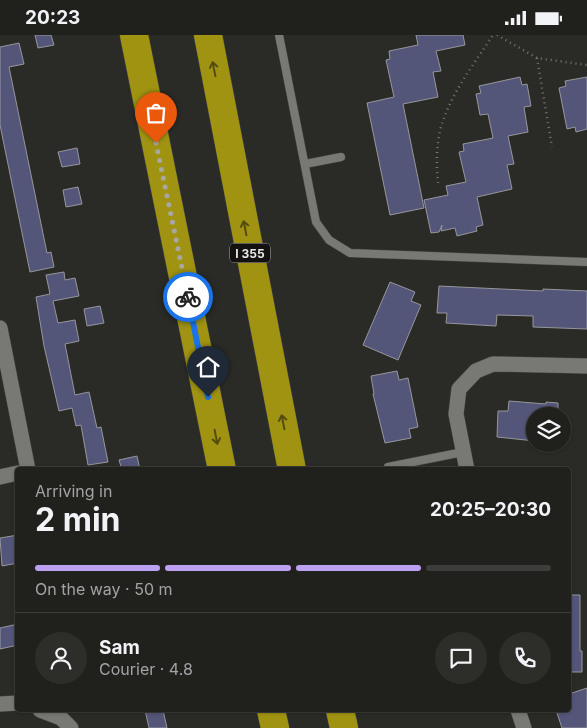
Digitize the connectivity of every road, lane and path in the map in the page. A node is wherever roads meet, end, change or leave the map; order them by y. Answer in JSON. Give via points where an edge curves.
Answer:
{"nodes":[{"id":1,"x":123,"y":35,"type":"edge"},
{"id":2,"x":134,"y":35,"type":"edge"},
{"id":3,"x":208,"y":35,"type":"edge"},
{"id":4,"x":279,"y":35,"type":"edge"},
{"id":5,"x":493,"y":35,"type":"edge"},
{"id":6,"x":497,"y":35,"type":"edge"},
{"id":7,"x":537,"y":58,"type":"junction"},
{"id":8,"x":587,"y":65,"type":"edge"},
{"id":9,"x":552,"y":147,"type":"dead end"},
{"id":10,"x":341,"y":157,"type":"dead end"},
{"id":11,"x":305,"y":165,"type":"junction"},
{"id":12,"x":438,"y":183,"type":"dead end"},
{"id":13,"x":179,"y":252,"type":"junction"},
{"id":14,"x":587,"y":262,"type":"edge"},
{"id":15,"x":0,"y":328,"type":"edge"},
{"id":16,"x":587,"y":366,"type":"edge"},
{"id":17,"x":463,"y":451,"type":"junction"},
{"id":18,"x":27,"y":467,"type":"edge"},
{"id":19,"x":221,"y":467,"type":"edge"},
{"id":20,"x":291,"y":467,"type":"edge"},
{"id":21,"x":388,"y":467,"type":"dead end"},
{"id":22,"x":466,"y":467,"type":"edge"},
{"id":23,"x":15,"y":474,"type":"edge"},
{"id":24,"x":0,"y":477,"type":"edge"},
{"id":25,"x":15,"y":703,"type":"edge"},
{"id":26,"x":0,"y":704,"type":"edge"},
{"id":27,"x":46,"y":712,"type":"edge"},
{"id":28,"x":271,"y":712,"type":"edge"},
{"id":29,"x":340,"y":712,"type":"edge"},
{"id":30,"x":519,"y":712,"type":"edge"},
{"id":31,"x":66,"y":719,"type":"edge"},
{"id":32,"x":275,"y":728,"type":"edge"},
{"id":33,"x":344,"y":728,"type":"edge"},
{"id":34,"x":524,"y":728,"type":"edge"}],
"edges":[{"from":1,"to":13,"type":"highway","via":[[152,167]]},
{"from":2,"to":13,"type":"highway"},
{"from":20,"to":3,"type":"highway","number":"I 355","one_way":true},
{"from":4,"to":11,"type":"lane"},
{"from":5,"to":12,"type":"path","via":[[462,82],[443,119]]},
{"from":6,"to":7,"type":"path"},
{"from":7,"to":8,"type":"path"},
{"from":7,"to":9,"type":"path"},
{"from":10,"to":11,"type":"lane"},
{"from":11,"to":14,"type":"lane","via":[[316,222],[329,240],[350,253]]},
{"from":13,"to":19,"type":"highway","one_way":true},
{"from":15,"to":18,"type":"street"},
{"from":16,"to":17,"type":"street","via":[[493,364],[476,371],[458,389],[456,414]]},
{"from":17,"to":21,"type":"lane"},
{"from":17,"to":22,"type":"street"},
{"from":23,"to":24,"type":"street"},
{"from":25,"to":26,"type":"street"},
{"from":27,"to":31,"type":"street"},
{"from":28,"to":32,"type":"highway"},
{"from":29,"to":33,"type":"highway"},
{"from":30,"to":34,"type":"street"}]}
